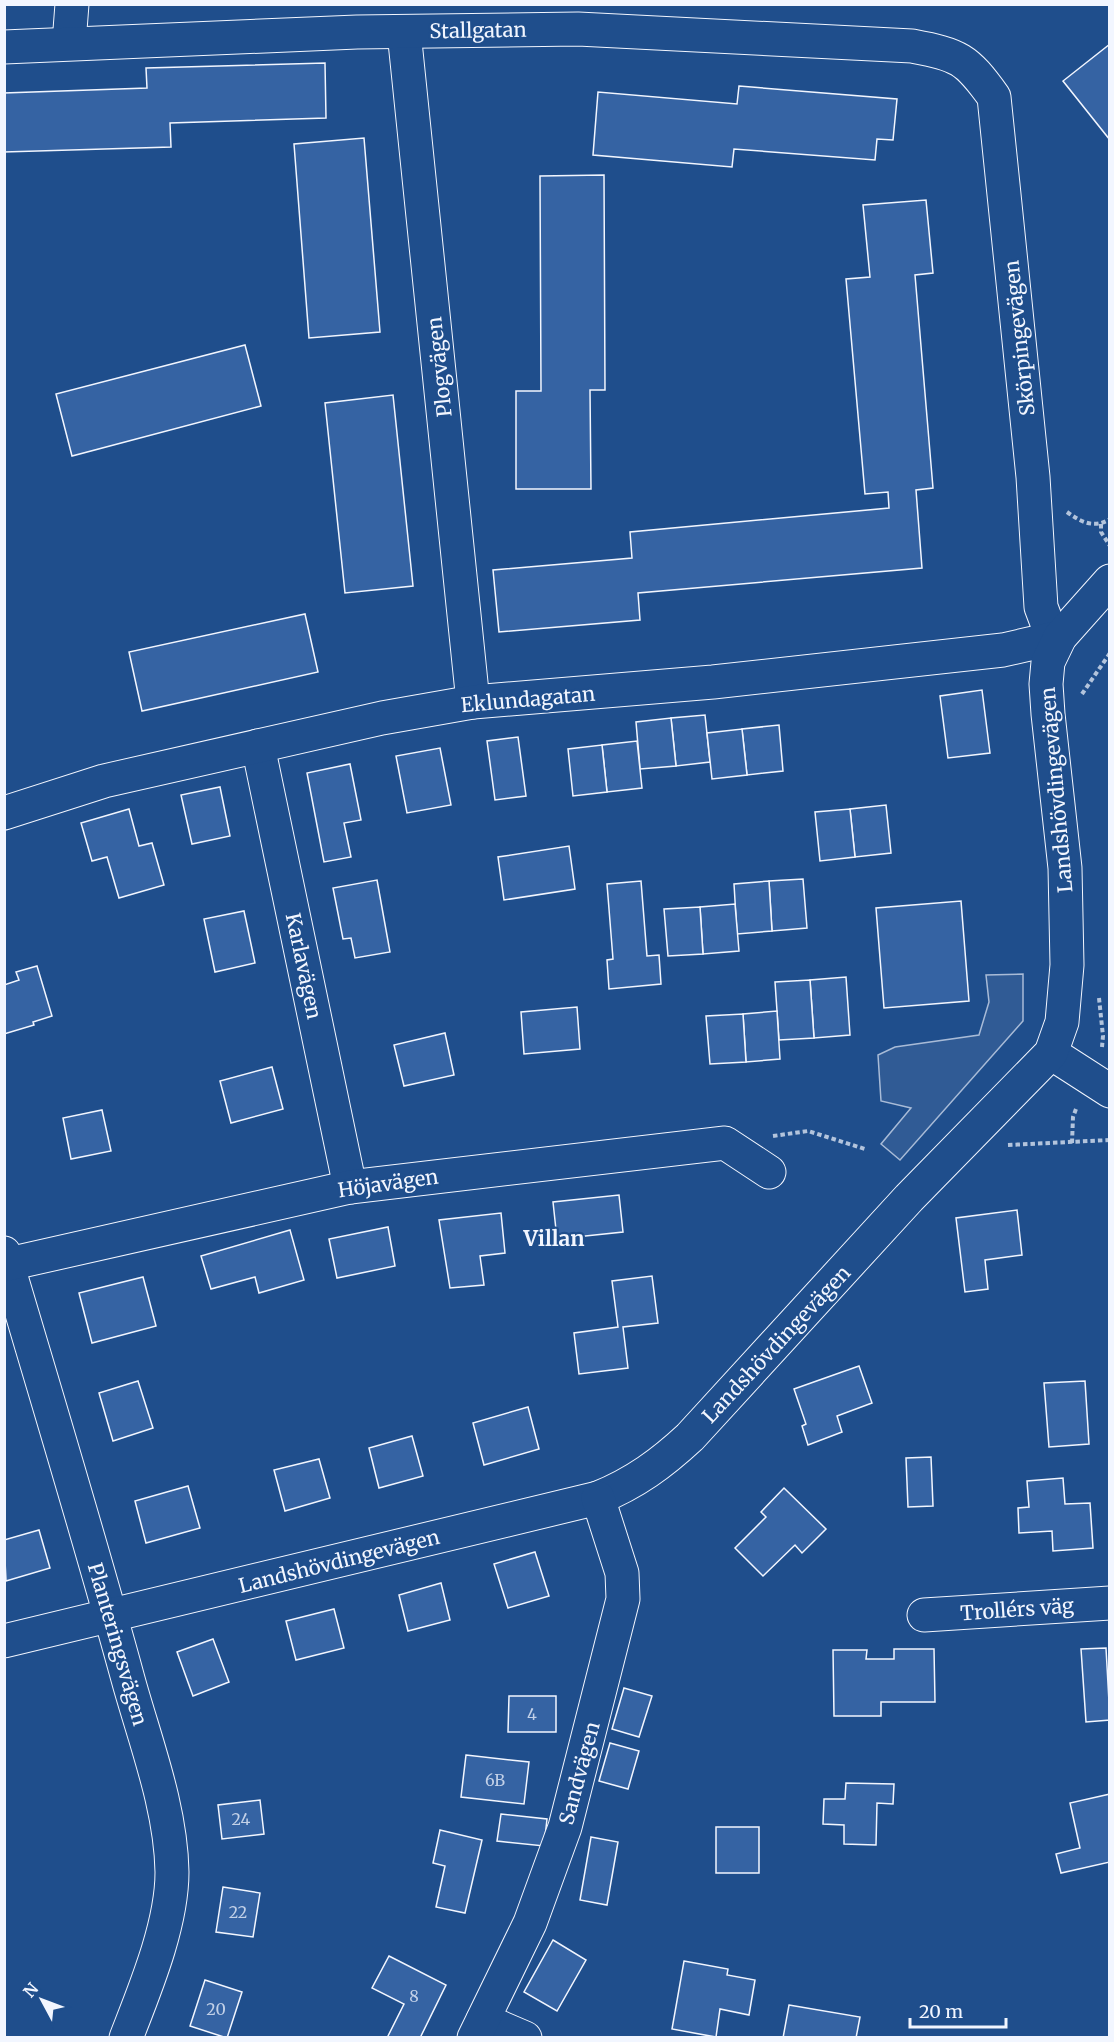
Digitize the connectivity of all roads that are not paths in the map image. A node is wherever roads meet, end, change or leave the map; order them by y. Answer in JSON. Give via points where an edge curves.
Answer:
{"nodes":[{"id":1,"x":72,"y":4,"type":"edge"},
{"id":2,"x":404,"y":32,"type":"junction"},
{"id":3,"x":69,"y":43,"type":"junction"},
{"id":4,"x":4,"y":47,"type":"edge"},
{"id":5,"x":950,"y":53,"type":"joint"},
{"id":6,"x":1110,"y":581,"type":"edge"},
{"id":7,"x":1110,"y":611,"type":"edge"},
{"id":8,"x":1069,"y":628,"type":"junction"},
{"id":9,"x":473,"y":702,"type":"junction"},
{"id":10,"x":258,"y":746,"type":"junction"},
{"id":11,"x":4,"y":813,"type":"edge"},
{"id":12,"x":1051,"y":1053,"type":"junction"},
{"id":13,"x":1110,"y":1091,"type":"edge"},
{"id":14,"x":769,"y":1172,"type":"dead end"},
{"id":15,"x":350,"y":1186,"type":"junction"},
{"id":16,"x":6,"y":1260,"type":"edge"},
{"id":17,"x":598,"y":1497,"type":"junction"},
{"id":18,"x":1110,"y":1603,"type":"edge"},
{"id":19,"x":924,"y":1615,"type":"dead end"},
{"id":20,"x":111,"y":1616,"type":"junction"},
{"id":21,"x":4,"y":1641,"type":"edge"},
{"id":22,"x":478,"y":2029,"type":"edge"},
{"id":23,"x":126,"y":2037,"type":"edge"},
{"id":24,"x":525,"y":2037,"type":"edge"}],
"edges":[{"from":1,"to":3,"type":"street"},
{"from":2,"to":3,"type":"street","name":"Stallgatan"},
{"from":2,"to":5,"type":"street","name":"Stallgatan","via":[[578,29],[912,46]]},
{"from":2,"to":9,"type":"street","name":"Plogvägen"},
{"from":3,"to":4,"type":"street","name":"Stallgatan"},
{"from":5,"to":8,"type":"street","name":"Skörpingevägen","via":[[975,71],[994,97],[1034,477],[1041,607],[1047,623]]},
{"from":6,"to":8,"type":"street","name":"Landshövdingevägen","via":[[1090,599]]},
{"from":7,"to":8,"type":"street"},
{"from":8,"to":9,"type":"street","name":"Eklundagatan","via":[[1003,650],[712,682]]},
{"from":8,"to":12,"type":"street","name":"Landshövdingevägen","via":[[1048,662],[1046,684],[1065,868],[1067,965],[1062,1022]]},
{"from":9,"to":10,"type":"street","name":"Eklundagatan"},
{"from":10,"to":11,"type":"street","name":"Eklundagatan","via":[[104,781]]},
{"from":10,"to":15,"type":"street","name":"Karlavägen"},
{"from":12,"to":13,"type":"street"},
{"from":12,"to":17,"type":"street","name":"Landshövdingevägen","via":[[917,1190],[690,1437],[659,1465],[625,1487]]},
{"from":14,"to":15,"type":"street","name":"Höjavägen","via":[[725,1143]]},
{"from":15,"to":16,"type":"street","name":"Höjavägen"},
{"from":16,"to":20,"type":"street","name":"Planteringsvägen"},
{"from":17,"to":20,"type":"street","name":"Landshövdingevägen"},
{"from":17,"to":22,"type":"street","name":"Sandvägen","via":[[622,1574],[623,1599],[565,1827],[530,1923]]},
{"from":18,"to":19,"type":"street","name":"Trollérs väg"},
{"from":20,"to":21,"type":"street","name":"Landshövdingevägen"},
{"from":20,"to":23,"type":"street","name":"Planteringsvägen","via":[[166,1818],[172,1874],[155,1953]]},
{"from":22,"to":24,"type":"street"}]}
